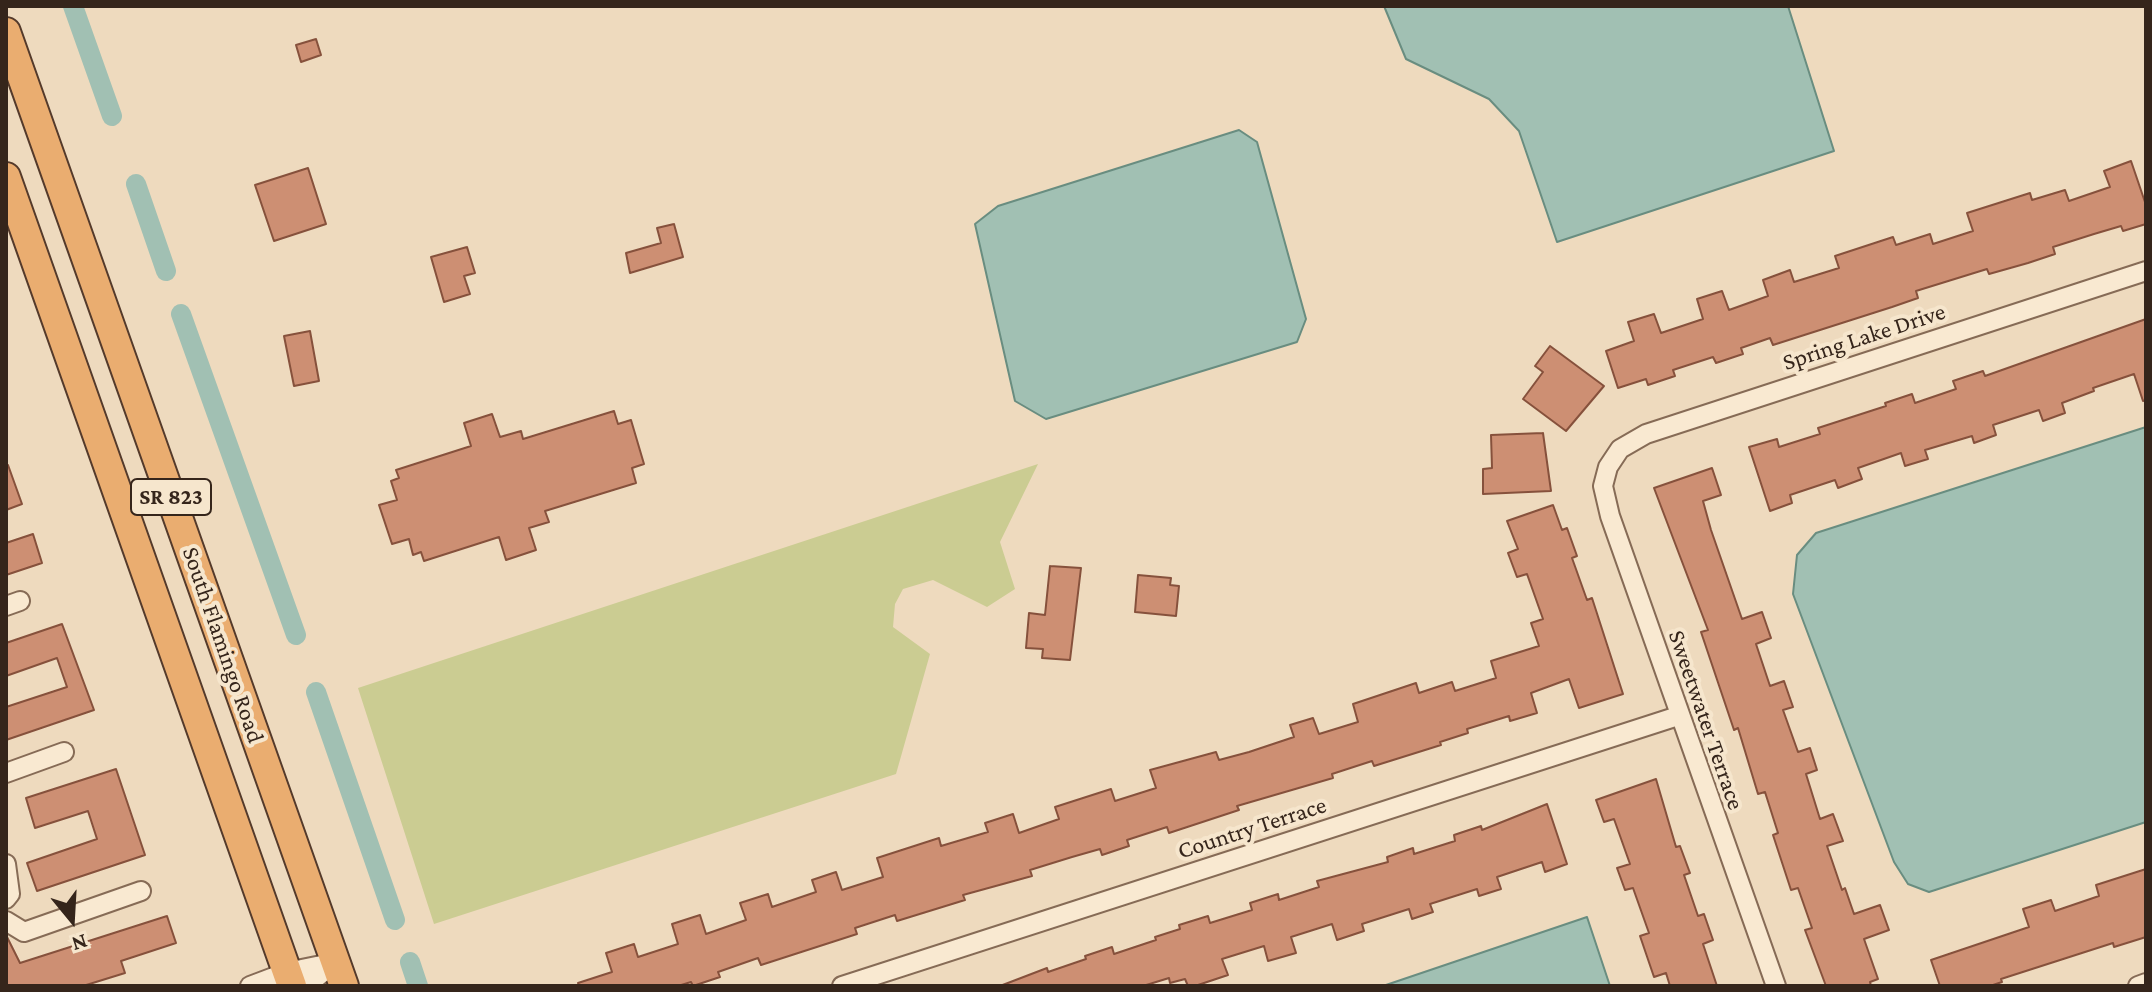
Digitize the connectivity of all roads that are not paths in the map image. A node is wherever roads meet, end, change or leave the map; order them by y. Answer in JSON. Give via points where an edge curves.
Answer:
{"nodes":[{"id":1,"x":6,"y":32,"type":"edge"},
{"id":2,"x":6,"y":177,"type":"edge"},
{"id":3,"x":2146,"y":271,"type":"edge"},
{"id":4,"x":1608,"y":467,"type":"joint"},
{"id":5,"x":1678,"y":716,"type":"junction"},
{"id":6,"x":64,"y":752,"type":"dead end"},
{"id":7,"x":6,"y":773,"type":"edge"},
{"id":8,"x":6,"y":864,"type":"edge"},
{"id":9,"x":141,"y":891,"type":"dead end"},
{"id":10,"x":6,"y":899,"type":"edge"},
{"id":11,"x":6,"y":921,"type":"edge"},
{"id":12,"x":340,"y":974,"type":"edge"},
{"id":13,"x":295,"y":981,"type":"edge"},
{"id":14,"x":2146,"y":983,"type":"edge"},
{"id":15,"x":250,"y":986,"type":"edge"},
{"id":16,"x":842,"y":986,"type":"edge"},
{"id":17,"x":1776,"y":986,"type":"edge"},
{"id":18,"x":2138,"y":986,"type":"edge"}],
"edges":[{"from":1,"to":12,"type":"highway","name":"South Flamingo Road","number":"SR 823"},
{"from":2,"to":13,"type":"highway","name":"South Flamingo Road","number":"SR 823"},
{"from":3,"to":4,"type":"street","name":"Spring Lake Drive","via":[[1646,434],[1620,449]]},
{"from":4,"to":5,"type":"street","name":"Sweetwater Terrace","via":[[1604,498]]},
{"from":5,"to":16,"type":"street","name":"Country Terrace"},
{"from":5,"to":17,"type":"street","name":"Sweetwater Terrace"},
{"from":6,"to":7,"type":"street"},
{"from":8,"to":10,"type":"street"},
{"from":9,"to":11,"type":"street","via":[[24,932]]},
{"from":12,"to":13,"type":"street"},
{"from":13,"to":15,"type":"street"},
{"from":14,"to":18,"type":"street"}]}
